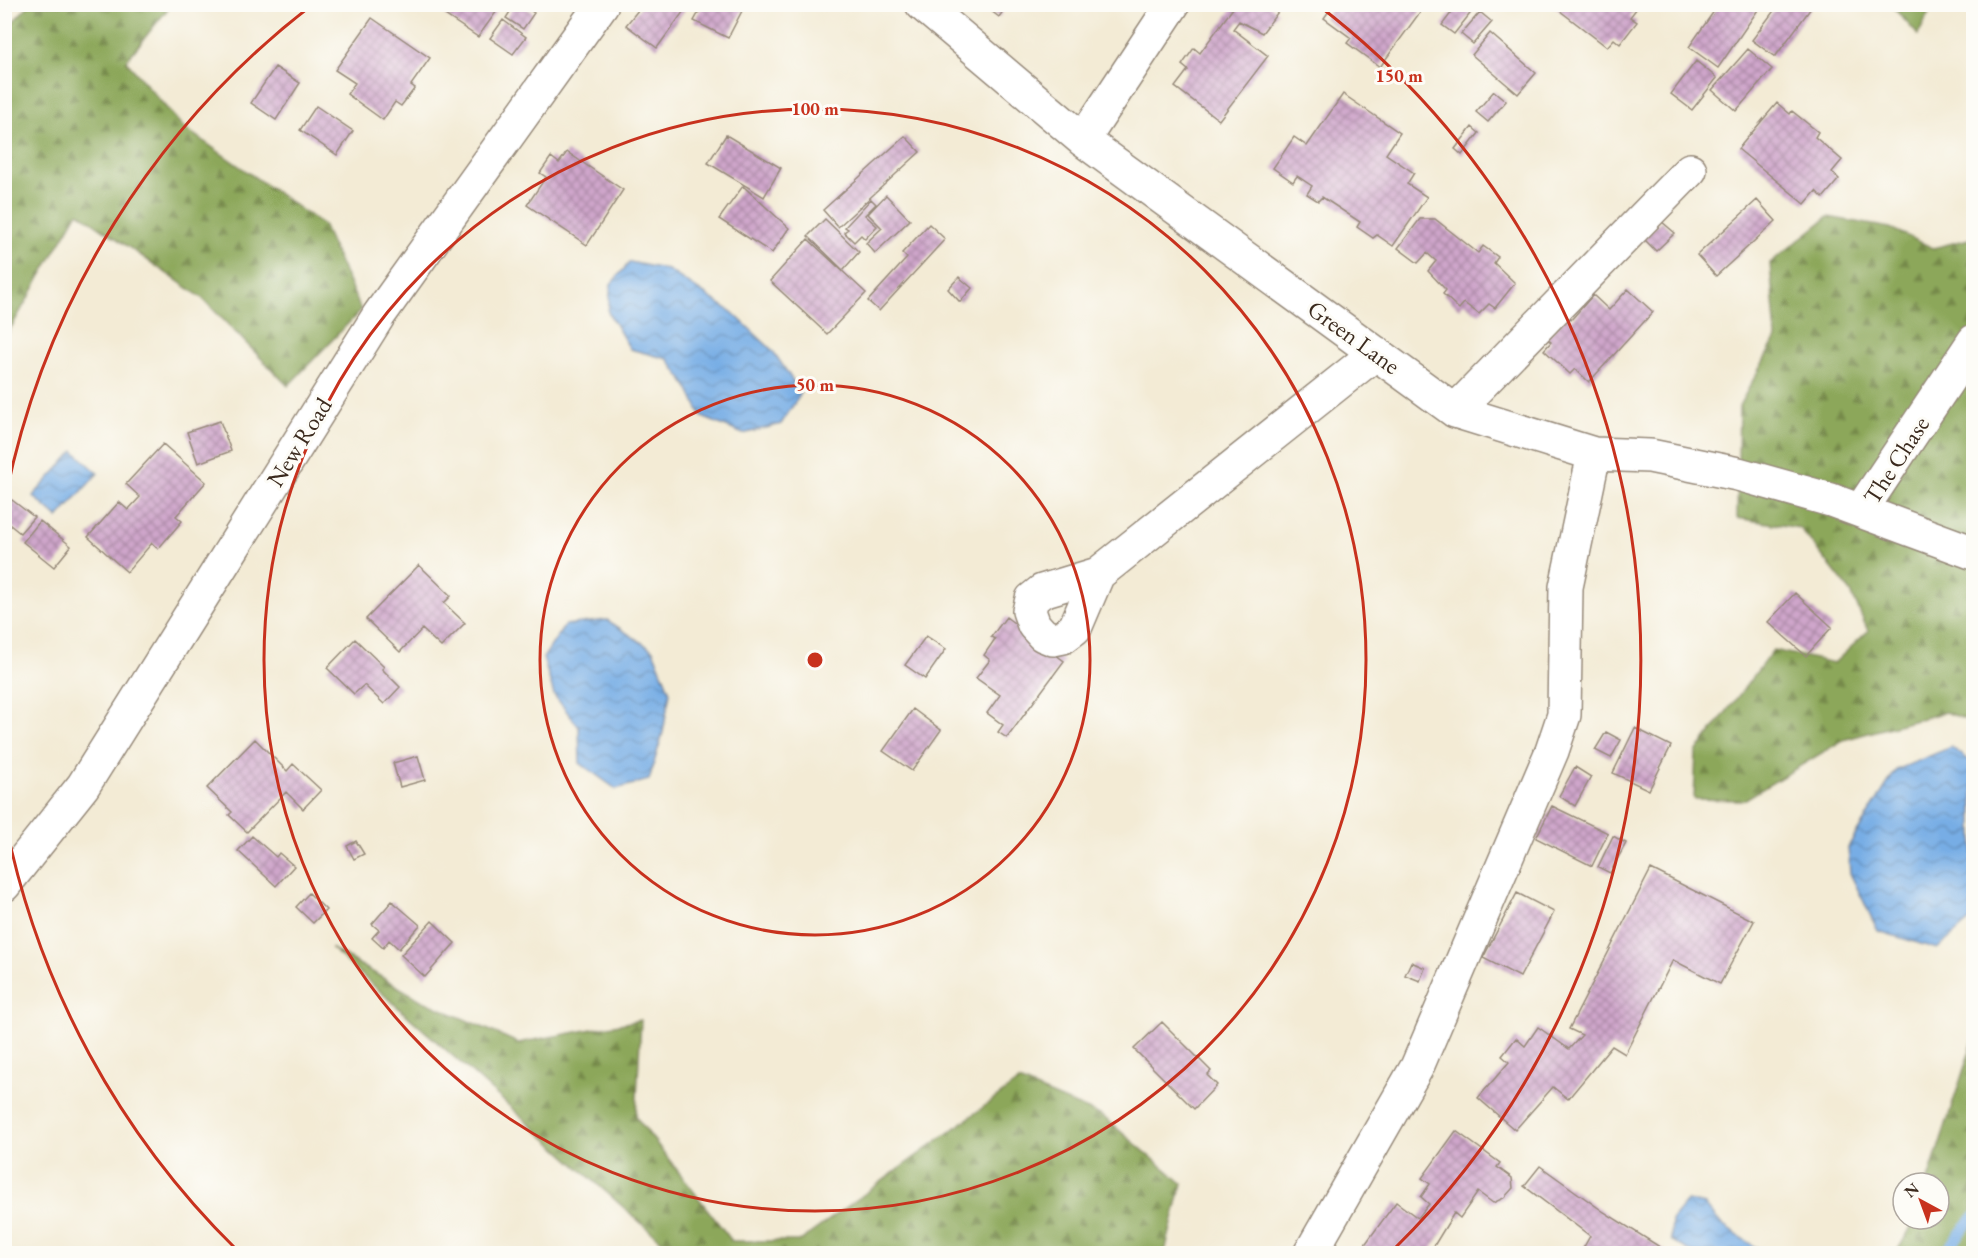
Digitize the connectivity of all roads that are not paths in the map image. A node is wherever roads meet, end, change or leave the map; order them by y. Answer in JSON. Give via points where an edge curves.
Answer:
{"nodes":[{"id":1,"x":602,"y":4,"type":"edge"},
{"id":2,"x":922,"y":4,"type":"edge"},
{"id":3,"x":1173,"y":4,"type":"edge"},
{"id":4,"x":1083,"y":140,"type":"junction"},
{"id":5,"x":1690,"y":170,"type":"dead end"},
{"id":6,"x":1974,"y":341,"type":"edge"},
{"id":7,"x":1376,"y":353,"type":"junction"},
{"id":8,"x":1455,"y":411,"type":"junction"},
{"id":9,"x":1594,"y":454,"type":"junction"},
{"id":10,"x":1862,"y":510,"type":"junction"},
{"id":11,"x":1974,"y":553,"type":"edge"},
{"id":12,"x":1098,"y":574,"type":"dead end"},
{"id":13,"x":4,"y":885,"type":"edge"},
{"id":14,"x":1310,"y":1254,"type":"edge"}],
"edges":[{"from":1,"to":13,"type":"street","name":"New Road","via":[[379,315],[83,786]]},
{"from":2,"to":4,"type":"street","name":"Green Lane"},
{"from":3,"to":4,"type":"street"},
{"from":4,"to":7,"type":"street","name":"Green Lane"},
{"from":5,"to":8,"type":"street"},
{"from":6,"to":10,"type":"street","name":"The Chase"},
{"from":7,"to":8,"type":"street","name":"Green Lane"},
{"from":7,"to":12,"type":"street"},
{"from":8,"to":9,"type":"street","name":"Green Lane"},
{"from":9,"to":10,"type":"street","name":"Green Lane","via":[[1650,456],[1696,464]]},
{"from":9,"to":14,"type":"street","via":[[1566,586],[1563,715],[1552,751],[1417,1067]]},
{"from":10,"to":11,"type":"street","name":"The Chase"}]}
